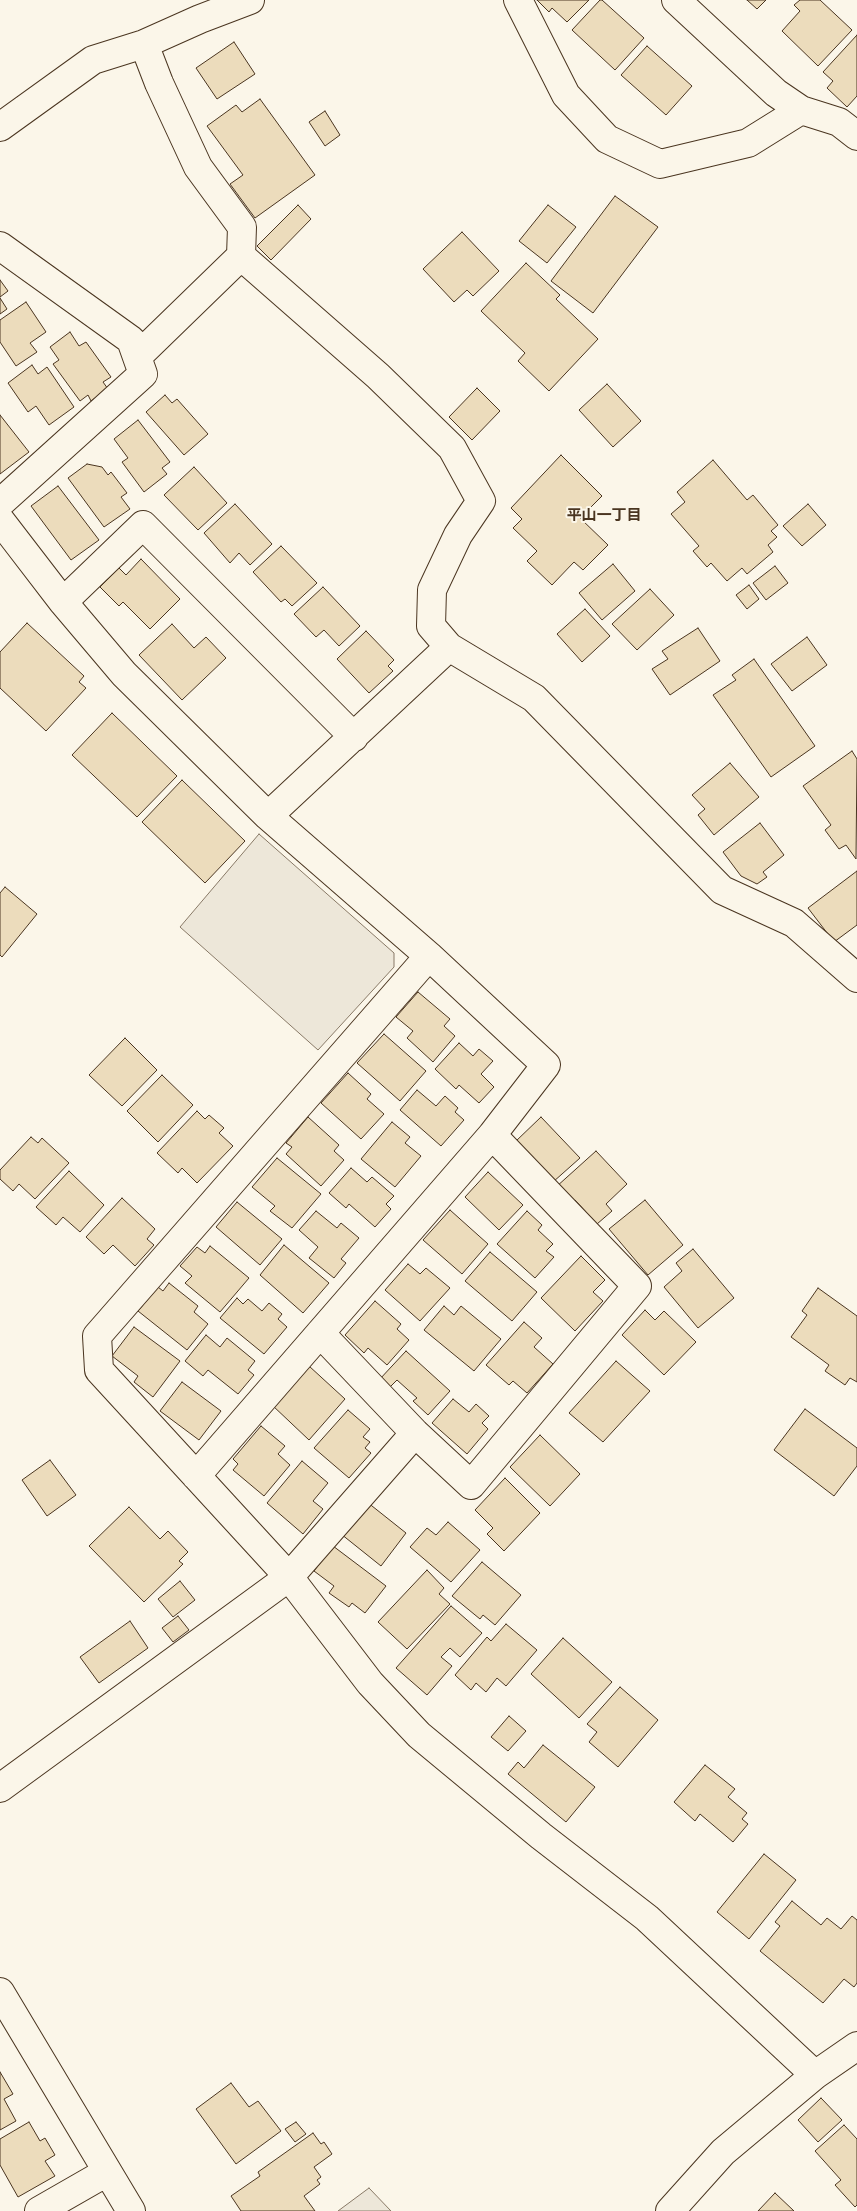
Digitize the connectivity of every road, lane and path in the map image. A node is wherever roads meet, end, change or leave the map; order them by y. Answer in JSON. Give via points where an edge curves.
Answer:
{"nodes":[{"id":1,"x":250,"y":0,"type":"edge"},
{"id":2,"x":518,"y":0,"type":"edge"},
{"id":3,"x":676,"y":0,"type":"edge"},
{"id":4,"x":144,"y":44,"type":"junction"},
{"id":5,"x":801,"y":110,"type":"junction"},
{"id":6,"x":0,"y":127,"type":"edge"},
{"id":7,"x":857,"y":136,"type":"edge"},
{"id":8,"x":0,"y":246,"type":"edge"},
{"id":9,"x":241,"y":256,"type":"junction"},
{"id":10,"x":137,"y":356,"type":"junction"},
{"id":11,"x":0,"y":504,"type":"edge"},
{"id":12,"x":0,"y":520,"type":"edge"},
{"id":13,"x":63,"y":602,"type":"junction"},
{"id":14,"x":450,"y":647,"type":"junction"},
{"id":15,"x":354,"y":737,"type":"junction"},
{"id":16,"x":268,"y":816,"type":"junction"},
{"id":17,"x":430,"y":956,"type":"junction"},
{"id":18,"x":857,"y":978,"type":"edge"},
{"id":19,"x":492,"y":1135,"type":"junction"},
{"id":20,"x":320,"y":1333,"type":"junction"},
{"id":21,"x":415,"y":1433,"type":"junction"},
{"id":22,"x":196,"y":1476,"type":"junction"},
{"id":23,"x":289,"y":1577,"type":"junction"},
{"id":24,"x":0,"y":1788,"type":"edge"},
{"id":25,"x":0,"y":1992,"type":"edge"},
{"id":26,"x":857,"y":2046,"type":"edge"},
{"id":27,"x":815,"y":2075,"type":"junction"},
{"id":28,"x":107,"y":2172,"type":"junction"},
{"id":29,"x":39,"y":2211,"type":"edge"},
{"id":30,"x":131,"y":2211,"type":"edge"},
{"id":31,"x":670,"y":2211,"type":"edge"}],
"edges":[{"from":1,"to":4,"type":"street"},
{"from":2,"to":5,"type":"street","via":[[566,95],[607,139],[660,164],[748,143]]},
{"from":3,"to":5,"type":"street","via":[[776,93]]},
{"from":4,"to":6,"type":"street","via":[[93,60]]},
{"from":4,"to":9,"type":"street","via":[[198,167],[242,227]]},
{"from":5,"to":7,"type":"street","via":[[838,122]]},
{"from":8,"to":10,"type":"street","via":[[131,340]]},
{"from":9,"to":10,"type":"street"},
{"from":9,"to":14,"type":"street","via":[[378,376],[452,448],[481,501],[458,535],[432,590],[431,626]]},
{"from":10,"to":11,"type":"street","via":[[142,374]]},
{"from":12,"to":13,"type":"street"},
{"from":13,"to":15,"type":"street","via":[[143,525]]},
{"from":13,"to":16,"type":"street","via":[[124,674]]},
{"from":14,"to":15,"type":"street"},
{"from":14,"to":18,"type":"street","via":[[534,698],[722,890],[794,923]]},
{"from":15,"to":16,"type":"street"},
{"from":16,"to":17,"type":"street"},
{"from":17,"to":19,"type":"street","via":[[546,1065]]},
{"from":17,"to":22,"type":"street","via":[[97,1336],[99,1370]]},
{"from":19,"to":20,"type":"street"},
{"from":19,"to":21,"type":"street","via":[[637,1286],[471,1485]]},
{"from":20,"to":21,"type":"street"},
{"from":20,"to":22,"type":"street"},
{"from":21,"to":23,"type":"street"},
{"from":22,"to":23,"type":"street"},
{"from":23,"to":24,"type":"street"},
{"from":23,"to":27,"type":"street","via":[[370,1683],[419,1735],[647,1918]]},
{"from":25,"to":28,"type":"street"},
{"from":26,"to":27,"type":"street"},
{"from":27,"to":31,"type":"street","via":[[723,2152]]},
{"from":28,"to":29,"type":"street"},
{"from":28,"to":30,"type":"street"}]}
